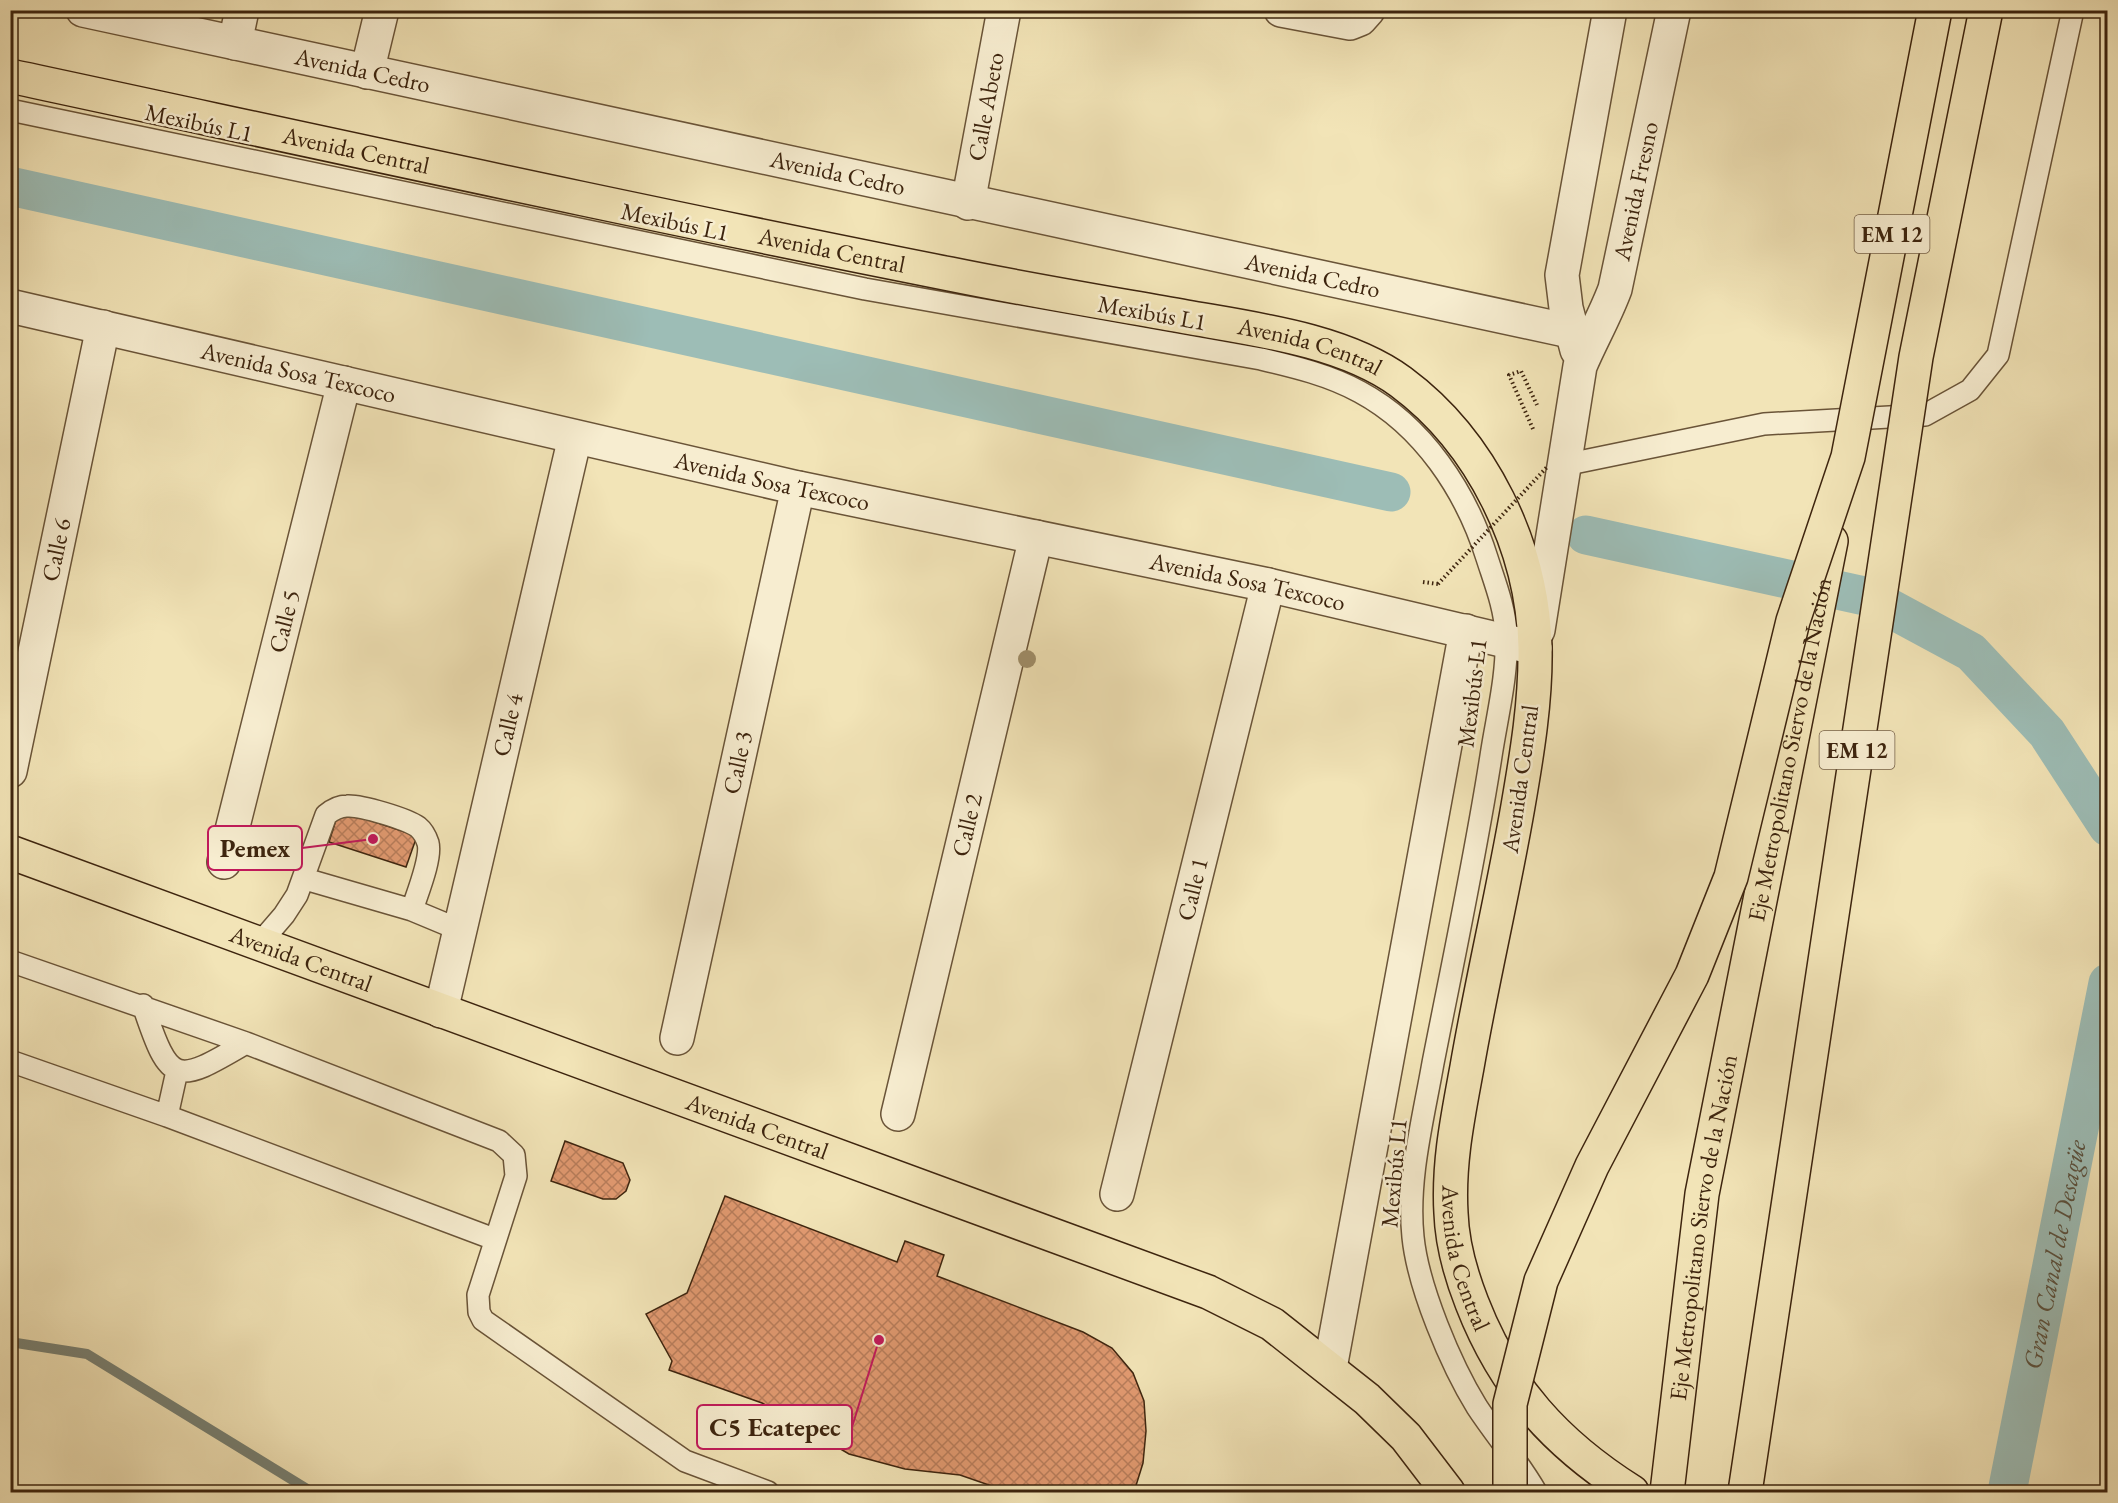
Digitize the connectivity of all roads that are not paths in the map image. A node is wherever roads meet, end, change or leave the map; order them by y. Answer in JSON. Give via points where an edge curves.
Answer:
{"nodes":[{"id":1,"x":83,"y":10,"type":"edge"},
{"id":2,"x":242,"y":10,"type":"edge"},
{"id":3,"x":382,"y":10,"type":"edge"},
{"id":4,"x":1004,"y":10,"type":"edge"},
{"id":5,"x":1281,"y":10,"type":"edge"},
{"id":6,"x":1368,"y":10,"type":"edge"},
{"id":7,"x":1610,"y":10,"type":"edge"},
{"id":8,"x":1674,"y":10,"type":"edge"},
{"id":9,"x":1935,"y":10,"type":"edge"},
{"id":10,"x":1986,"y":10,"type":"edge"},
{"id":11,"x":2073,"y":10,"type":"edge"},
{"id":12,"x":235,"y":43,"type":"junction"},
{"id":13,"x":367,"y":72,"type":"junction"},
{"id":14,"x":10,"y":76,"type":"edge"},
{"id":15,"x":10,"y":110,"type":"edge"},
{"id":16,"x":968,"y":203,"type":"junction"},
{"id":17,"x":10,"y":306,"type":"edge"},
{"id":18,"x":103,"y":327,"type":"junction"},
{"id":19,"x":1583,"y":334,"type":"junction"},
{"id":20,"x":344,"y":383,"type":"junction"},
{"id":21,"x":575,"y":437,"type":"junction"},
{"id":22,"x":1848,"y":457,"type":"junction"},
{"id":23,"x":1556,"y":465,"type":"junction"},
{"id":24,"x":798,"y":488,"type":"junction"},
{"id":25,"x":1036,"y":537,"type":"junction"},
{"id":26,"x":1268,"y":585,"type":"junction"},
{"id":27,"x":1467,"y":631,"type":"junction"},
{"id":28,"x":1520,"y":644,"type":"junction"},
{"id":29,"x":10,"y":771,"type":"edge"},
{"id":30,"x":10,"y":852,"type":"edge"},
{"id":31,"x":224,"y":862,"type":"dead end"},
{"id":32,"x":305,"y":879,"type":"junction"},
{"id":33,"x":412,"y":910,"type":"junction"},
{"id":34,"x":460,"y":930,"type":"junction"},
{"id":35,"x":260,"y":943,"type":"junction"},
{"id":36,"x":10,"y":961,"type":"edge"},
{"id":37,"x":143,"y":1005,"type":"junction"},
{"id":38,"x":441,"y":1011,"type":"junction"},
{"id":39,"x":677,"y":1038,"type":"dead end"},
{"id":40,"x":246,"y":1043,"type":"junction"},
{"id":41,"x":10,"y":1061,"type":"edge"},
{"id":42,"x":177,"y":1071,"type":"junction"},
{"id":43,"x":898,"y":1114,"type":"dead end"},
{"id":44,"x":167,"y":1116,"type":"junction"},
{"id":45,"x":1117,"y":1194,"type":"dead end"},
{"id":46,"x":494,"y":1239,"type":"junction"},
{"id":47,"x":1330,"y":1368,"type":"junction"},
{"id":48,"x":768,"y":1492,"type":"edge"},
{"id":49,"x":1448,"y":1492,"type":"edge"},
{"id":50,"x":1510,"y":1492,"type":"edge"},
{"id":51,"x":1536,"y":1492,"type":"edge"},
{"id":52,"x":1632,"y":1492,"type":"edge"},
{"id":53,"x":1667,"y":1492,"type":"edge"},
{"id":54,"x":1745,"y":1492,"type":"edge"}],
"edges":[{"from":1,"to":12,"type":"street","name":"Avenida Cedro"},
{"from":2,"to":12,"type":"street"},
{"from":3,"to":13,"type":"street"},
{"from":4,"to":16,"type":"street","name":"Calle Abeto"},
{"from":5,"to":6,"type":"street","via":[[1350,23]]},
{"from":7,"to":19,"type":"street","via":[[1562,275],[1566,308]]},
{"from":8,"to":19,"type":"street","name":"Avenida Fresno","via":[[1615,289],[1602,322]]},
{"from":9,"to":22,"type":"highway","name":"Eje Metropolitano Siervo de la Nación","number":"EM 12","bridge":true},
{"from":10,"to":54,"type":"highway","number":"EM 12","bridge":true,"via":[[1916,357]]},
{"from":11,"to":23,"type":"lane","via":[[1998,355],[1970,390],[1925,415],[1764,424]]},
{"from":12,"to":13,"type":"street","name":"Avenida Cedro"},
{"from":13,"to":16,"type":"street","name":"Avenida Cedro"},
{"from":14,"to":28,"type":"highway","name":"Avenida Central","via":[[942,272],[1321,345],[1374,366],[1402,383],[1473,455],[1496,495],[1514,540],[1532,614]]},
{"from":15,"to":28,"type":"lane","name":"Mexibús L1","via":[[865,289],[1250,356],[1308,370],[1359,391],[1392,413],[1424,443],[1447,473],[1481,539],[1502,605]]},
{"from":16,"to":19,"type":"street","name":"Avenida Cedro"},
{"from":17,"to":18,"type":"street","name":"Avenida Sosa Texcoco"},
{"from":18,"to":20,"type":"street","name":"Avenida Sosa Texcoco"},
{"from":18,"to":29,"type":"street","name":"Calle 6"},
{"from":19,"to":23,"type":"street","name":"Avenida Fresno","via":[[1580,366]]},
{"from":20,"to":21,"type":"street","name":"Avenida Sosa Texcoco"},
{"from":20,"to":31,"type":"street","name":"Calle 5"},
{"from":21,"to":24,"type":"street","name":"Avenida Sosa Texcoco"},
{"from":21,"to":34,"type":"street","name":"Calle 4"},
{"from":22,"to":50,"type":"highway","bridge":true,"via":[[1793,621],[1731,877],[1692,975],[1592,1166],[1541,1281],[1510,1404]]},
{"from":22,"to":53,"type":"highway","name":"Eje Metropolitano Siervo de la Nación","number":"EM 12","bridge":true,"via":[[1702,1194]]},
{"from":23,"to":28,"type":"street","name":"Avenida Fresno"},
{"from":24,"to":25,"type":"street","name":"Avenida Sosa Texcoco"},
{"from":24,"to":39,"type":"street","name":"Calle 3"},
{"from":25,"to":26,"type":"street","name":"Avenida Sosa Texcoco"},
{"from":25,"to":43,"type":"street","name":"Calle 2"},
{"from":26,"to":27,"type":"street","name":"Avenida Sosa Texcoco"},
{"from":26,"to":45,"type":"street","name":"Calle 1"},
{"from":27,"to":28,"type":"street","name":"Avenida Sosa Texcoco"},
{"from":27,"to":47,"type":"street"},
{"from":28,"to":51,"type":"lane","name":"Mexibús L1","via":[[1504,682],[1473,869],[1418,1143],[1412,1205],[1418,1268],[1440,1330],[1476,1405]]},
{"from":28,"to":52,"type":"highway","name":"Avenida Central","via":[[1533,702],[1523,776],[1453,1144],[1451,1218],[1466,1288],[1502,1369],[1543,1421]]},
{"from":30,"to":35,"type":"highway","name":"Avenida Central"},
{"from":32,"to":33,"type":"lane"},
{"from":32,"to":33,"type":"lane","via":[[326,815],[335,808],[356,807],[409,823],[425,836],[428,857]]},
{"from":32,"to":35,"type":"lane","via":[[284,915]]},
{"from":33,"to":34,"type":"lane"},
{"from":34,"to":38,"type":"street","name":"Calle 4"},
{"from":35,"to":38,"type":"highway","name":"Avenida Central"},
{"from":36,"to":37,"type":"lane"},
{"from":37,"to":40,"type":"lane"},
{"from":37,"to":42,"type":"lane","via":[[156,1046],[166,1063]]},
{"from":38,"to":47,"type":"highway","name":"Avenida Central","via":[[1208,1292],[1272,1324]]},
{"from":40,"to":42,"type":"lane","via":[[203,1068]]},
{"from":40,"to":46,"type":"lane","via":[[508,1147],[514,1155],[516,1176]]},
{"from":41,"to":44,"type":"lane"},
{"from":42,"to":44,"type":"lane"},
{"from":44,"to":46,"type":"lane"},
{"from":46,"to":48,"type":"lane","via":[[478,1295],[483,1320],[685,1461]]},
{"from":47,"to":49,"type":"highway","name":"Avenida Central","via":[[1406,1437]]}]}
